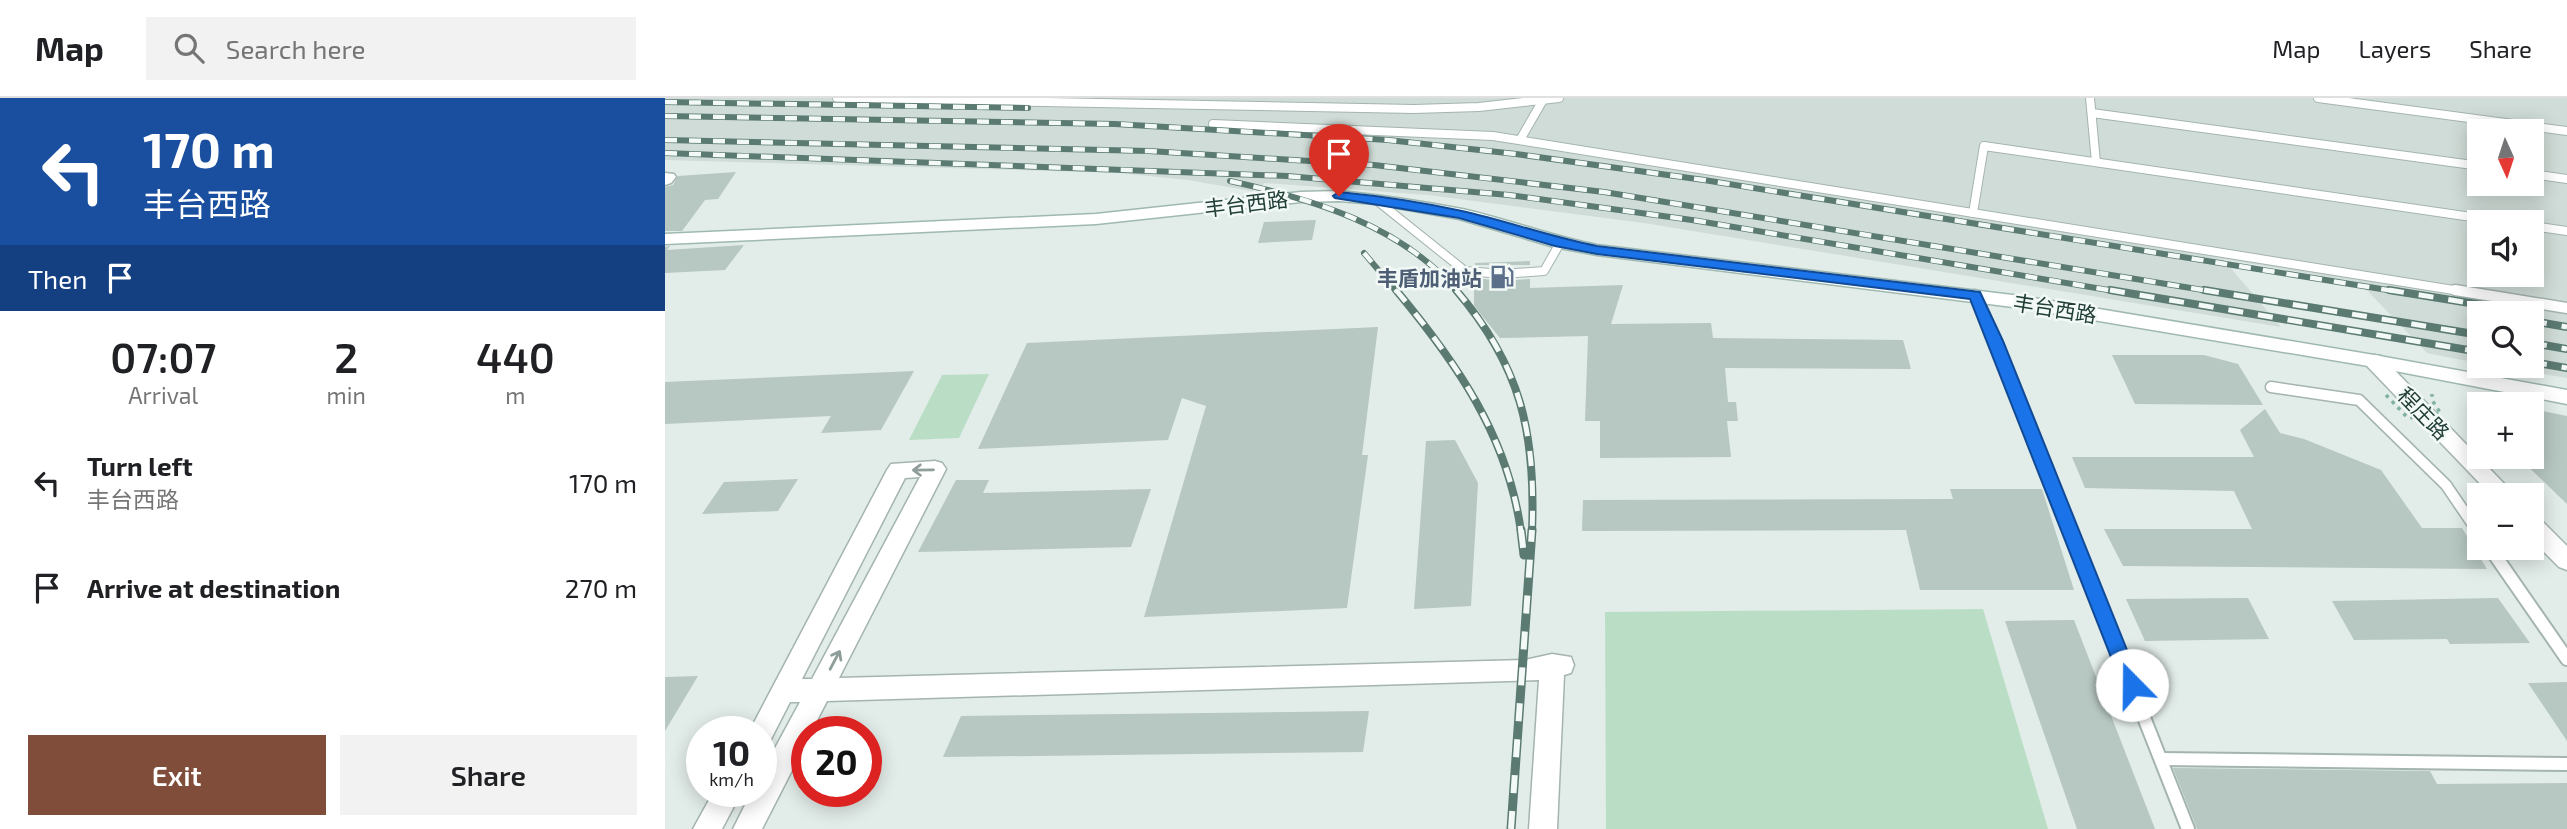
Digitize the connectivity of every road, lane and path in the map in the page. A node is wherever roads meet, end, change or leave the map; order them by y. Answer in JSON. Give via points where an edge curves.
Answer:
{"nodes":[{"id":1,"x":837,"y":98,"type":"edge"},
{"id":2,"x":1559,"y":98,"type":"edge"},
{"id":3,"x":2090,"y":98,"type":"edge"},
{"id":4,"x":2318,"y":98,"type":"edge"},
{"id":5,"x":1543,"y":100,"type":"junction"},
{"id":6,"x":2092,"y":113,"type":"junction"},
{"id":7,"x":1213,"y":124,"type":"dead end"},
{"id":8,"x":2567,"y":131,"type":"edge"},
{"id":9,"x":1520,"y":140,"type":"junction"},
{"id":10,"x":2096,"y":162,"type":"junction"},
{"id":11,"x":2467,"y":164,"type":"edge"},
{"id":12,"x":2545,"y":175,"type":"edge"},
{"id":13,"x":2567,"y":178,"type":"edge"},
{"id":14,"x":1375,"y":199,"type":"junction"},
{"id":15,"x":1973,"y":213,"type":"junction"},
{"id":16,"x":2467,"y":216,"type":"edge"},
{"id":17,"x":2544,"y":228,"type":"edge"},
{"id":18,"x":2567,"y":231,"type":"edge"},
{"id":19,"x":665,"y":239,"type":"edge"},
{"id":20,"x":1560,"y":243,"type":"junction"},
{"id":21,"x":1975,"y":295,"type":"junction"},
{"id":22,"x":2567,"y":308,"type":"edge"},
{"id":23,"x":2374,"y":361,"type":"junction"},
{"id":24,"x":2271,"y":387,"type":"dead end"},
{"id":25,"x":2432,"y":394,"type":"dead end"},
{"id":26,"x":2386,"y":395,"type":"dead end"},
{"id":27,"x":2567,"y":397,"type":"edge"},
{"id":28,"x":2492,"y":483,"type":"edge"},
{"id":29,"x":2467,"y":515,"type":"edge"},
{"id":30,"x":2544,"y":537,"type":"edge"},
{"id":31,"x":2498,"y":560,"type":"edge"},
{"id":32,"x":2567,"y":561,"type":"edge"},
{"id":33,"x":2567,"y":659,"type":"edge"},
{"id":34,"x":819,"y":690,"type":"junction"},
{"id":35,"x":785,"y":691,"type":"junction"},
{"id":36,"x":771,"y":716,"type":"edge"},
{"id":37,"x":2161,"y":759,"type":"junction"},
{"id":38,"x":2567,"y":764,"type":"edge"},
{"id":39,"x":720,"y":807,"type":"edge"},
{"id":40,"x":708,"y":829,"type":"edge"},
{"id":41,"x":747,"y":829,"type":"edge"},
{"id":42,"x":1543,"y":829,"type":"edge"},
{"id":43,"x":2188,"y":829,"type":"edge"}],
"edges":[{"from":1,"to":5,"type":"lane","via":[[1414,109]]},
{"from":2,"to":5,"type":"lane"},
{"from":3,"to":6,"type":"lane"},
{"from":4,"to":8,"type":"lane"},
{"from":5,"to":9,"type":"lane"},
{"from":6,"to":10,"type":"lane"},
{"from":6,"to":11,"type":"lane"},
{"from":7,"to":9,"type":"lane","via":[[1438,132]]},
{"from":9,"to":15,"type":"lane"},
{"from":10,"to":15,"type":"lane","via":[[1984,146]]},
{"from":10,"to":16,"type":"lane"},
{"from":12,"to":13,"type":"lane"},
{"from":14,"to":19,"type":"main road","name":"丰台西路","via":[[1301,197],[1096,219]]},
{"from":14,"to":20,"type":"main road","name":"丰台西路","via":[[1461,214]]},
{"from":14,"to":20,"type":"lane","via":[[1465,271],[1544,271]]},
{"from":15,"to":22,"type":"lane"},
{"from":17,"to":18,"type":"lane"},
{"from":20,"to":21,"type":"main road","name":"丰台西路","via":[[1640,257]]},
{"from":21,"to":23,"type":"main road","name":"丰台西路"},
{"from":21,"to":37,"type":"lane"},
{"from":23,"to":27,"type":"main road","name":"丰台西路"},
{"from":23,"to":28,"type":"main road","name":"程庄路"},
{"from":24,"to":29,"type":"lane","via":[[2359,400],[2446,485]]},
{"from":25,"to":26,"type":"path","bridge":true,"via":[[2441,414],[2408,418]]},
{"from":30,"to":32,"type":"main road"},
{"from":31,"to":33,"type":"lane"},
{"from":34,"to":35,"type":"main road"},
{"from":34,"to":35,"type":"main road","one_way":true,"via":[[935,469],[898,470]]},
{"from":34,"to":41,"type":"main road"},
{"from":34,"to":42,"type":"main road","via":[[1525,671],[1557,665]]},
{"from":35,"to":36,"type":"main road"},
{"from":37,"to":38,"type":"lane"},
{"from":37,"to":43,"type":"lane"},
{"from":39,"to":40,"type":"main road"}]}
